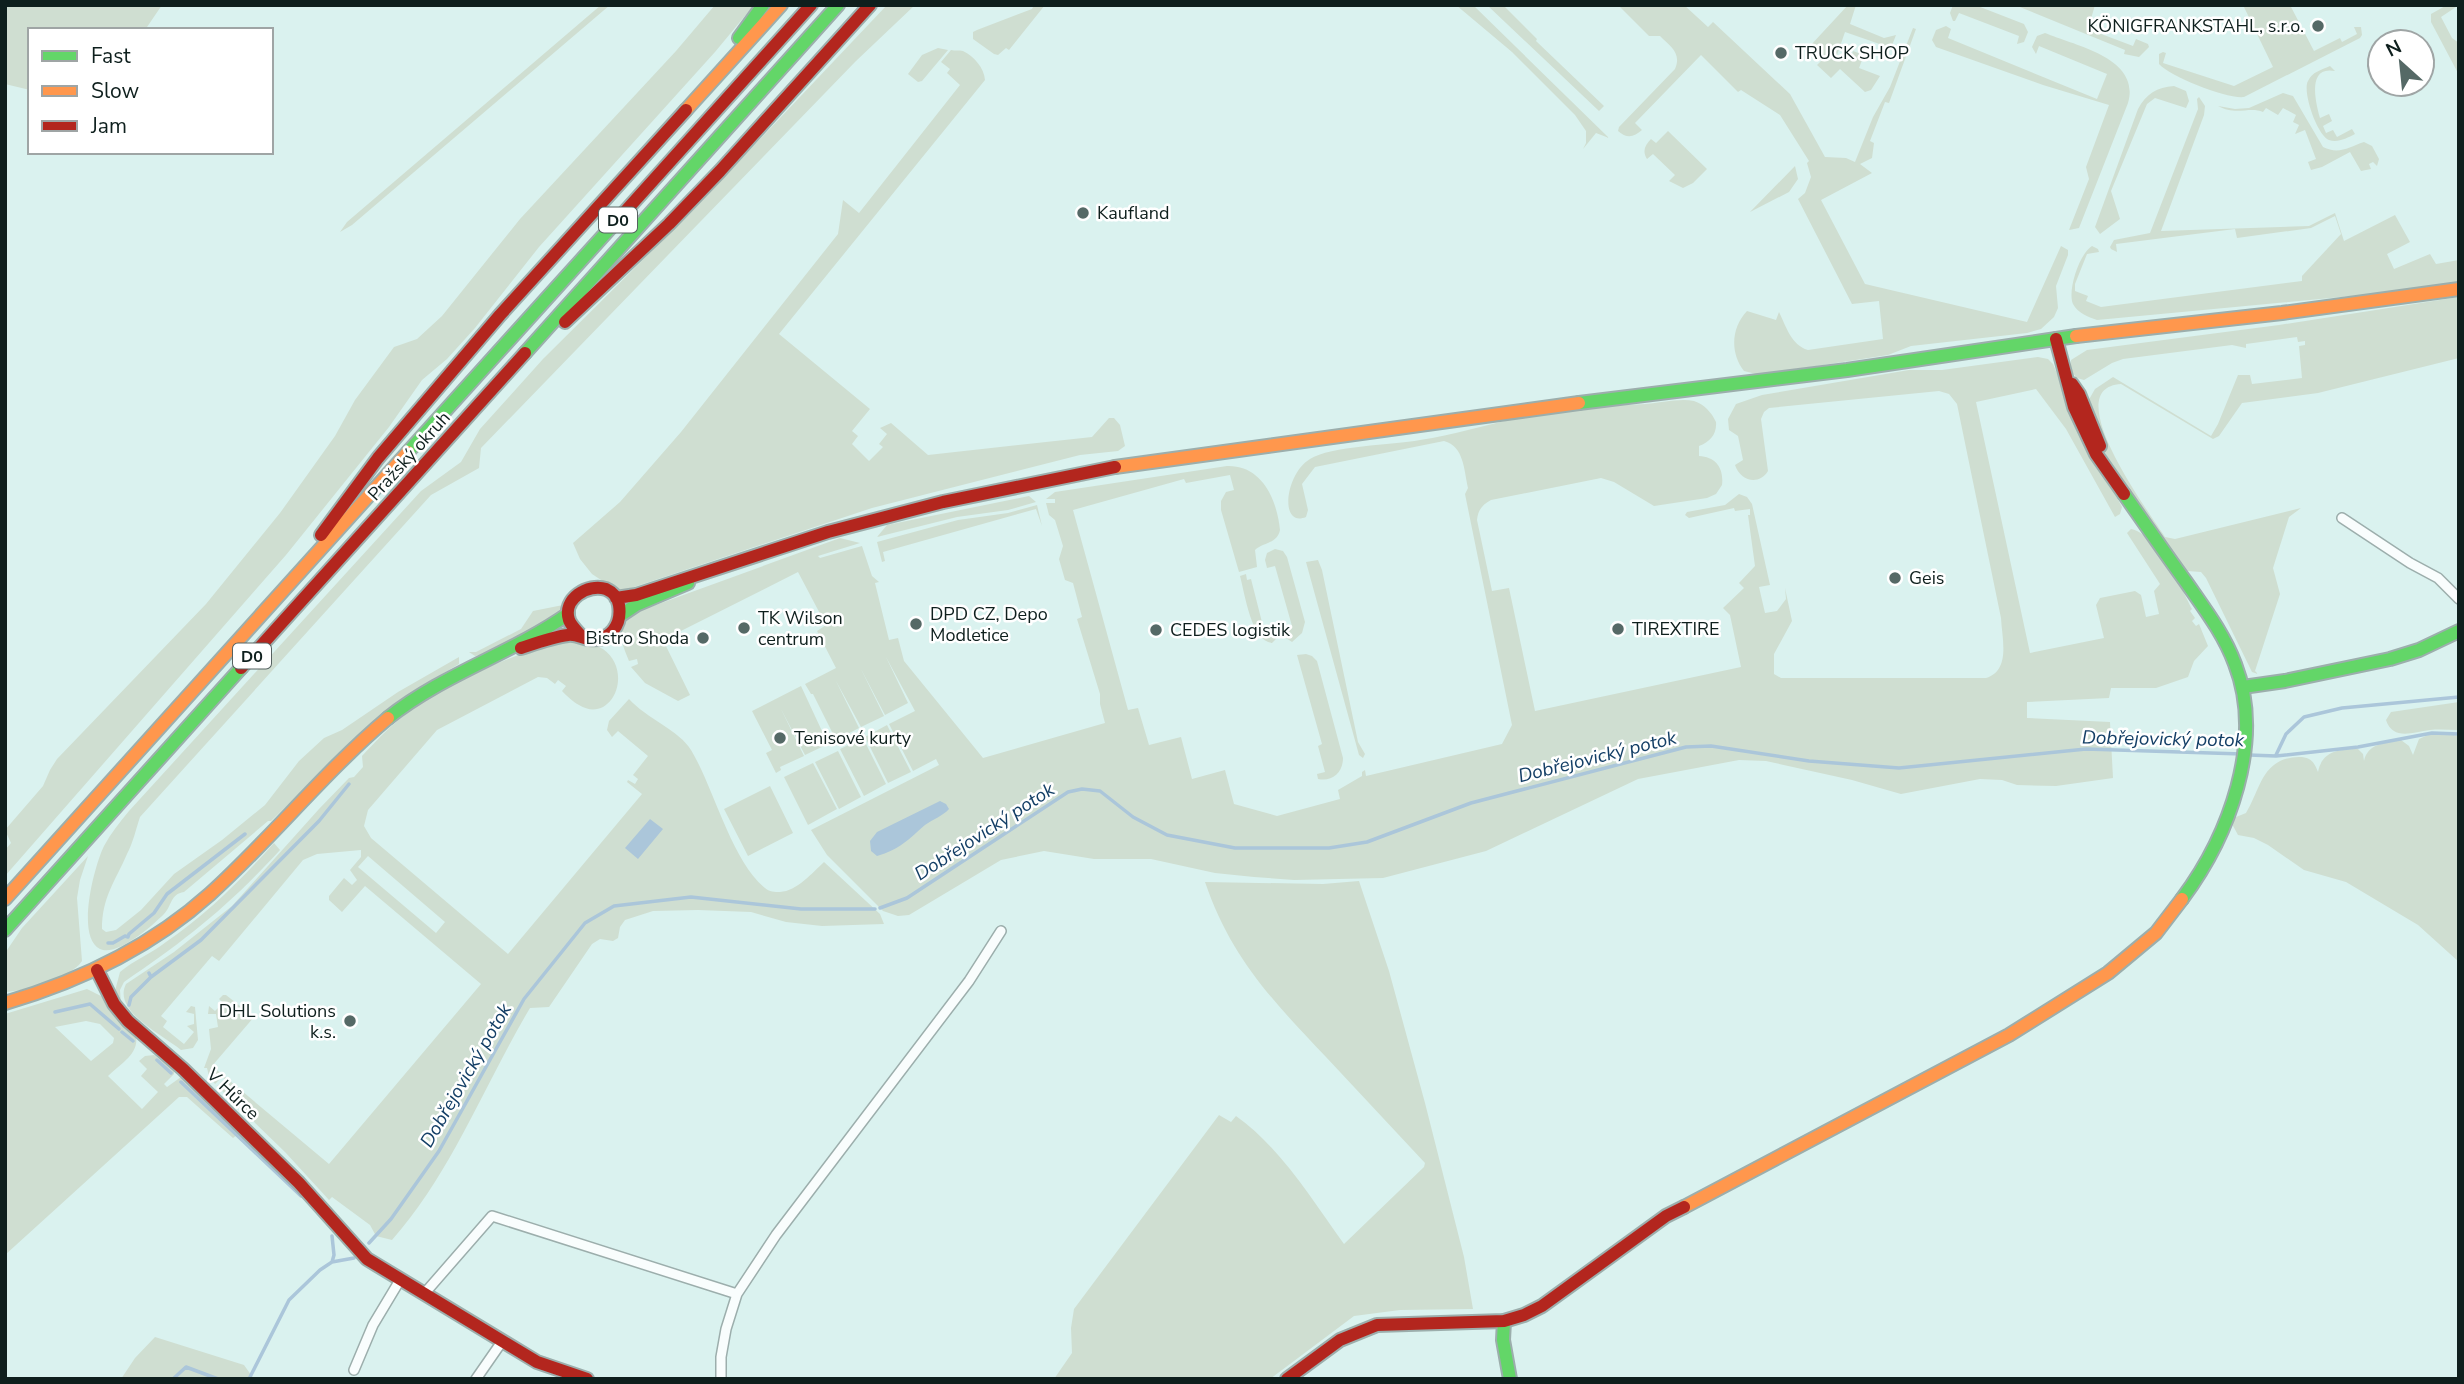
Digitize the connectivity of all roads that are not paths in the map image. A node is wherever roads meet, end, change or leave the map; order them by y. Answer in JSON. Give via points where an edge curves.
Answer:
{"nodes":[{"id":1,"x":763,"y":5,"type":"edge"},
{"id":2,"x":781,"y":5,"type":"edge"},
{"id":3,"x":811,"y":5,"type":"edge"},
{"id":4,"x":838,"y":5,"type":"edge"},
{"id":5,"x":870,"y":5,"type":"edge"},
{"id":6,"x":878,"y":5,"type":"edge"},
{"id":7,"x":812,"y":69,"type":"junction"},
{"id":8,"x":688,"y":108,"type":"junction"},
{"id":9,"x":2459,"y":289,"type":"edge"},
{"id":10,"x":2056,"y":339,"type":"junction"},
{"id":11,"x":481,"y":401,"type":"junction"},
{"id":12,"x":2342,"y":518,"type":"dead end"},
{"id":13,"x":726,"y":566,"type":"junction"},
{"id":14,"x":616,"y":598,"type":"junction"},
{"id":15,"x":2459,"y":598,"type":"edge"},
{"id":16,"x":275,"y":599,"type":"junction"},
{"id":17,"x":568,"y":614,"type":"junction"},
{"id":18,"x":621,"y":615,"type":"junction"},
{"id":19,"x":2459,"y":631,"type":"edge"},
{"id":20,"x":582,"y":636,"type":"junction"},
{"id":21,"x":472,"y":666,"type":"junction"},
{"id":22,"x":2243,"y":687,"type":"junction"},
{"id":23,"x":5,"y":899,"type":"edge"},
{"id":24,"x":5,"y":930,"type":"edge"},
{"id":25,"x":1001,"y":931,"type":"dead end"},
{"id":26,"x":97,"y":970,"type":"junction"},
{"id":27,"x":5,"y":1003,"type":"edge"},
{"id":28,"x":400,"y":1280,"type":"junction"},
{"id":29,"x":424,"y":1294,"type":"junction"},
{"id":30,"x":737,"y":1294,"type":"junction"},
{"id":31,"x":1504,"y":1321,"type":"junction"},
{"id":32,"x":501,"y":1343,"type":"junction"},
{"id":33,"x":354,"y":1370,"type":"dead end"},
{"id":34,"x":476,"y":1379,"type":"edge"},
{"id":35,"x":587,"y":1379,"type":"edge"},
{"id":36,"x":721,"y":1379,"type":"edge"},
{"id":37,"x":1287,"y":1379,"type":"edge"},
{"id":38,"x":1510,"y":1379,"type":"edge"}],
"edges":[{"from":1,"to":8,"type":"main road"},
{"from":2,"to":8,"type":"main road"},
{"from":3,"to":16,"type":"main road","name":"Pražský okruh","number":"D0"},
{"from":4,"to":11,"type":"main road","name":"Pražský okruh","number":"D0"},
{"from":5,"to":7,"type":"main road"},
{"from":6,"to":7,"type":"main road"},
{"from":7,"to":11,"type":"main road","number":"D0","via":[[669,224]]},
{"from":8,"to":16,"type":"main road","via":[[378,458]]},
{"from":9,"to":10,"type":"main road"},
{"from":10,"to":13,"type":"main road","via":[[1134,463],[943,502]]},
{"from":10,"to":22,"type":"main road","via":[[2081,425],[2096,454],[2220,631]]},
{"from":11,"to":24,"type":"main road","name":"Pražský okruh","number":"D0"},
{"from":12,"to":15,"type":"street","via":[[2438,578]]},
{"from":13,"to":14,"type":"main road"},
{"from":13,"to":18,"type":"main road"},
{"from":14,"to":17,"type":"main road","via":[[603,588],[586,588],[573,598]]},
{"from":14,"to":18,"type":"main road"},
{"from":16,"to":23,"type":"main road","name":"Pražský okruh","number":"D0"},
{"from":17,"to":20,"type":"main road","via":[[574,631]]},
{"from":17,"to":21,"type":"main road"},
{"from":18,"to":20,"type":"main road","via":[[608,636],[597,640]]},
{"from":19,"to":22,"type":"main road","via":[[2390,659]]},
{"from":20,"to":21,"type":"main road","via":[[555,638]]},
{"from":21,"to":26,"type":"main road","via":[[430,688],[379,724],[209,895],[149,940]]},
{"from":22,"to":31,"type":"main road","via":[[2245,757],[2237,793],[2186,893],[2134,954],[2009,1035],[1666,1216],[1542,1306]]},
{"from":25,"to":30,"type":"street","via":[[969,981],[776,1235]]},
{"from":26,"to":27,"type":"main road"},
{"from":26,"to":28,"type":"main road","name":"V Hůrce","via":[[128,1021],[299,1183],[367,1259]]},
{"from":28,"to":29,"type":"main road","name":"V Hůrce"},
{"from":28,"to":33,"type":"street","via":[[373,1325]]},
{"from":29,"to":30,"type":"street","via":[[492,1216]]},
{"from":29,"to":32,"type":"main road","name":"V Hůrce"},
{"from":30,"to":36,"type":"street","via":[[726,1329]]},
{"from":31,"to":37,"type":"main road","via":[[1362,1329],[1338,1340]]},
{"from":31,"to":38,"type":"main road"},
{"from":32,"to":34,"type":"street"},
{"from":32,"to":35,"type":"main road","name":"V Hůrce","via":[[537,1362]]}]}
